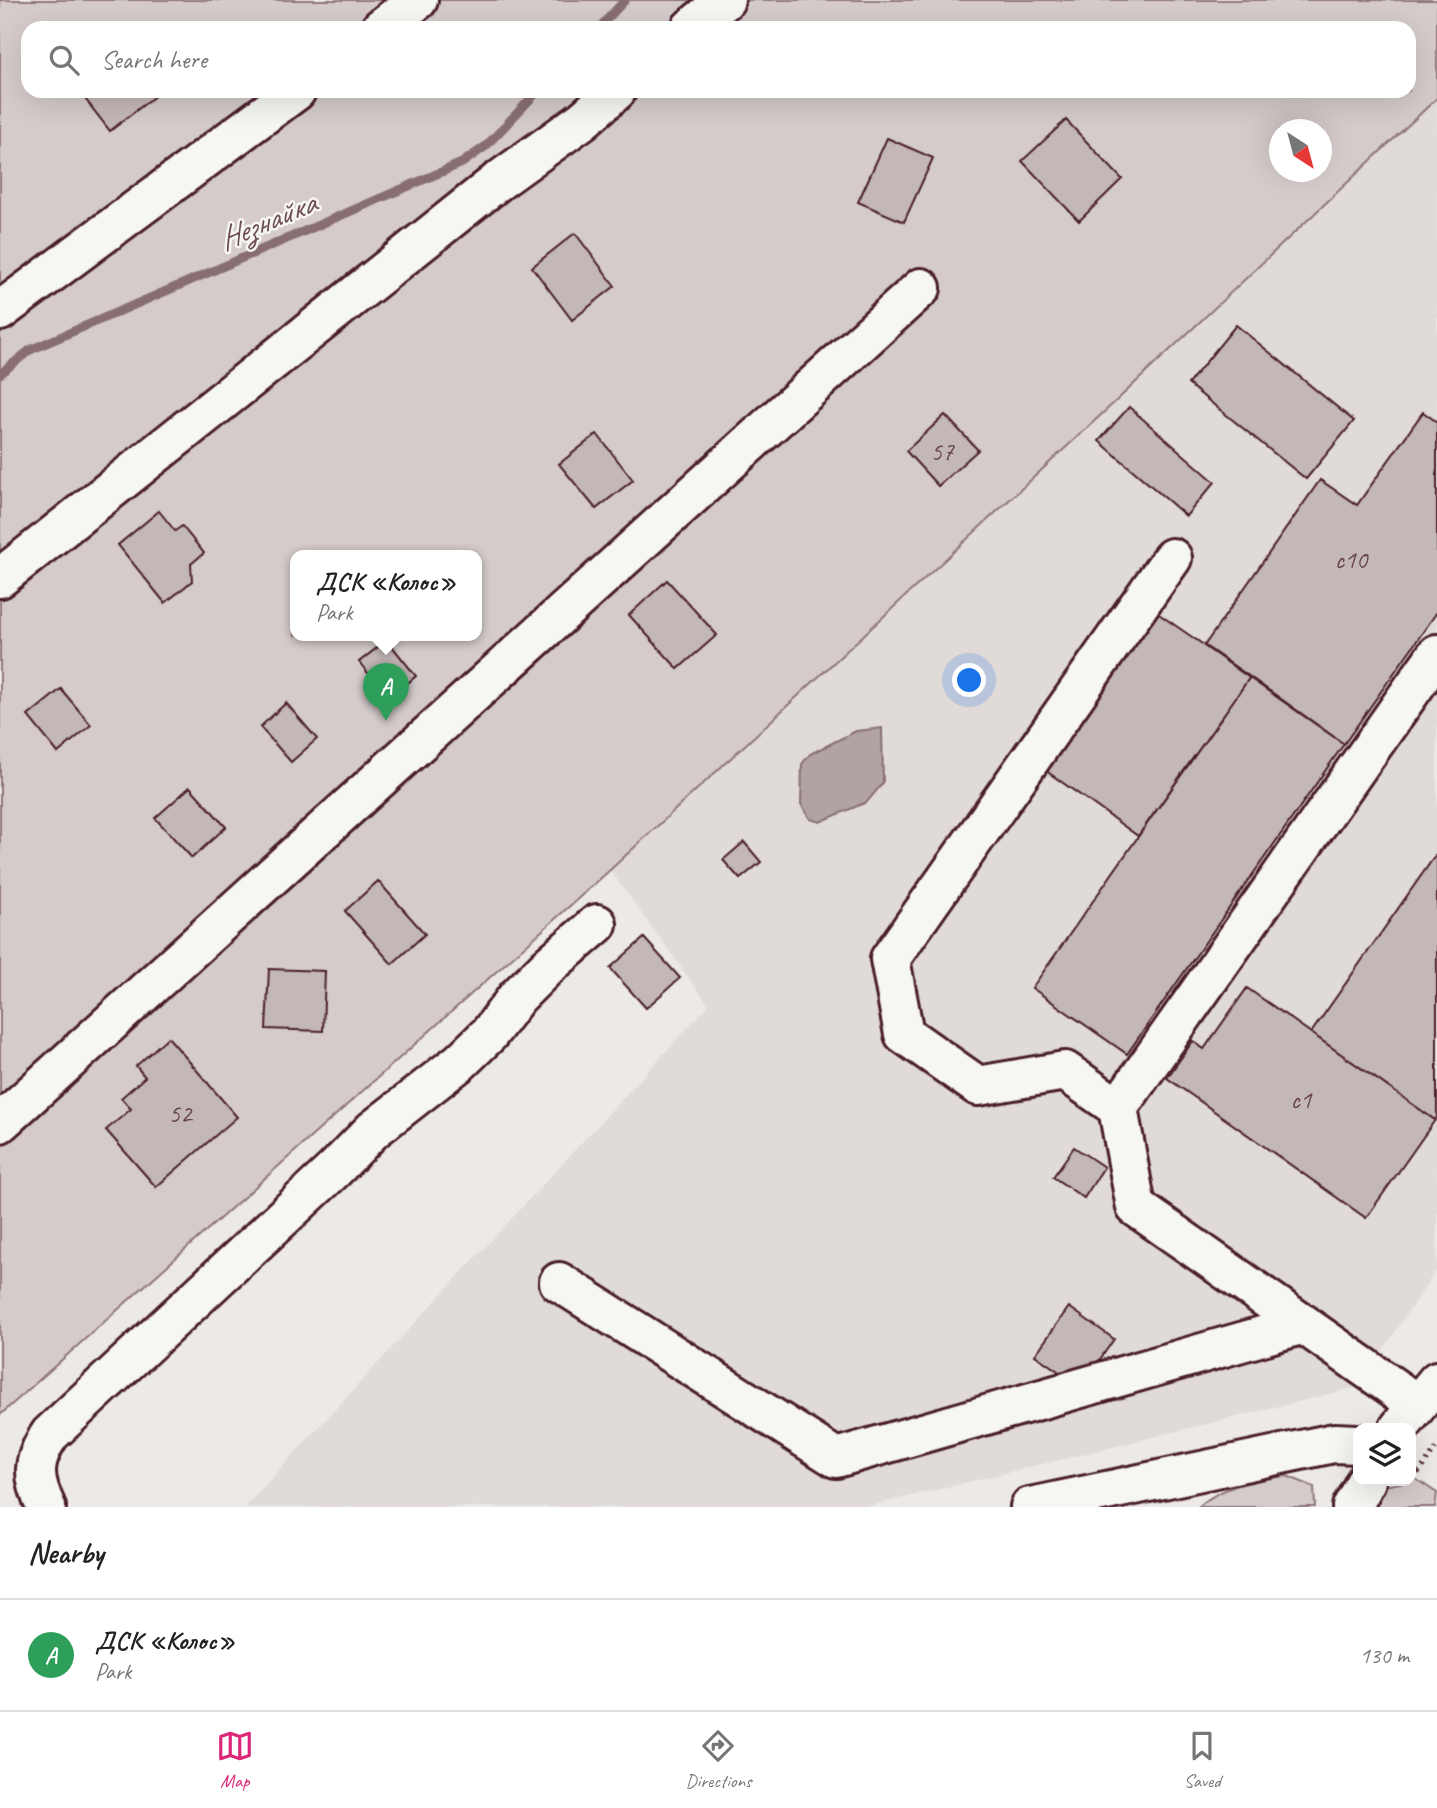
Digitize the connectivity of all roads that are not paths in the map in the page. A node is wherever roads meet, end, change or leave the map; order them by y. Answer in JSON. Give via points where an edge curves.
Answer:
{"nodes":[{"id":1,"x":418,"y":0,"type":"edge"},
{"id":2,"x":725,"y":0,"type":"edge"},
{"id":3,"x":390,"y":21,"type":"edge"},
{"id":4,"x":700,"y":21,"type":"edge"},
{"id":5,"x":287,"y":98,"type":"edge"},
{"id":6,"x":608,"y":98,"type":"edge"},
{"id":7,"x":921,"y":288,"type":"dead end"},
{"id":8,"x":0,"y":311,"type":"edge"},
{"id":9,"x":1172,"y":558,"type":"dead end"},
{"id":10,"x":0,"y":578,"type":"edge"},
{"id":11,"x":1437,"y":654,"type":"edge"},
{"id":12,"x":597,"y":924,"type":"dead end"},
{"id":13,"x":1118,"y":1108,"type":"junction"},
{"id":14,"x":0,"y":1123,"type":"edge"},
{"id":15,"x":559,"y":1282,"type":"dead end"},
{"id":16,"x":1304,"y":1324,"type":"junction"},
{"id":17,"x":1418,"y":1404,"type":"edge"},
{"id":18,"x":1353,"y":1444,"type":"edge"},
{"id":19,"x":1363,"y":1486,"type":"edge"},
{"id":20,"x":46,"y":1507,"type":"edge"},
{"id":21,"x":1030,"y":1507,"type":"edge"},
{"id":22,"x":1352,"y":1507,"type":"edge"}],
"edges":[{"from":1,"to":3,"type":"street"},
{"from":2,"to":4,"type":"street"},
{"from":5,"to":8,"type":"street"},
{"from":6,"to":10,"type":"street","via":[[497,181]]},
{"from":7,"to":14,"type":"street"},
{"from":9,"to":13,"type":"street","via":[[890,959],[904,1034],[978,1086],[1065,1071]]},
{"from":11,"to":13,"type":"street"},
{"from":12,"to":20,"type":"street","via":[[517,997],[460,1062],[373,1130],[50,1434],[39,1451],[35,1471]]},
{"from":13,"to":16,"type":"street","via":[[1136,1207]]},
{"from":15,"to":16,"type":"street","via":[[836,1458]]},
{"from":16,"to":17,"type":"street"},
{"from":18,"to":21,"type":"street","via":[[1334,1443]]},
{"from":19,"to":22,"type":"street"}]}
